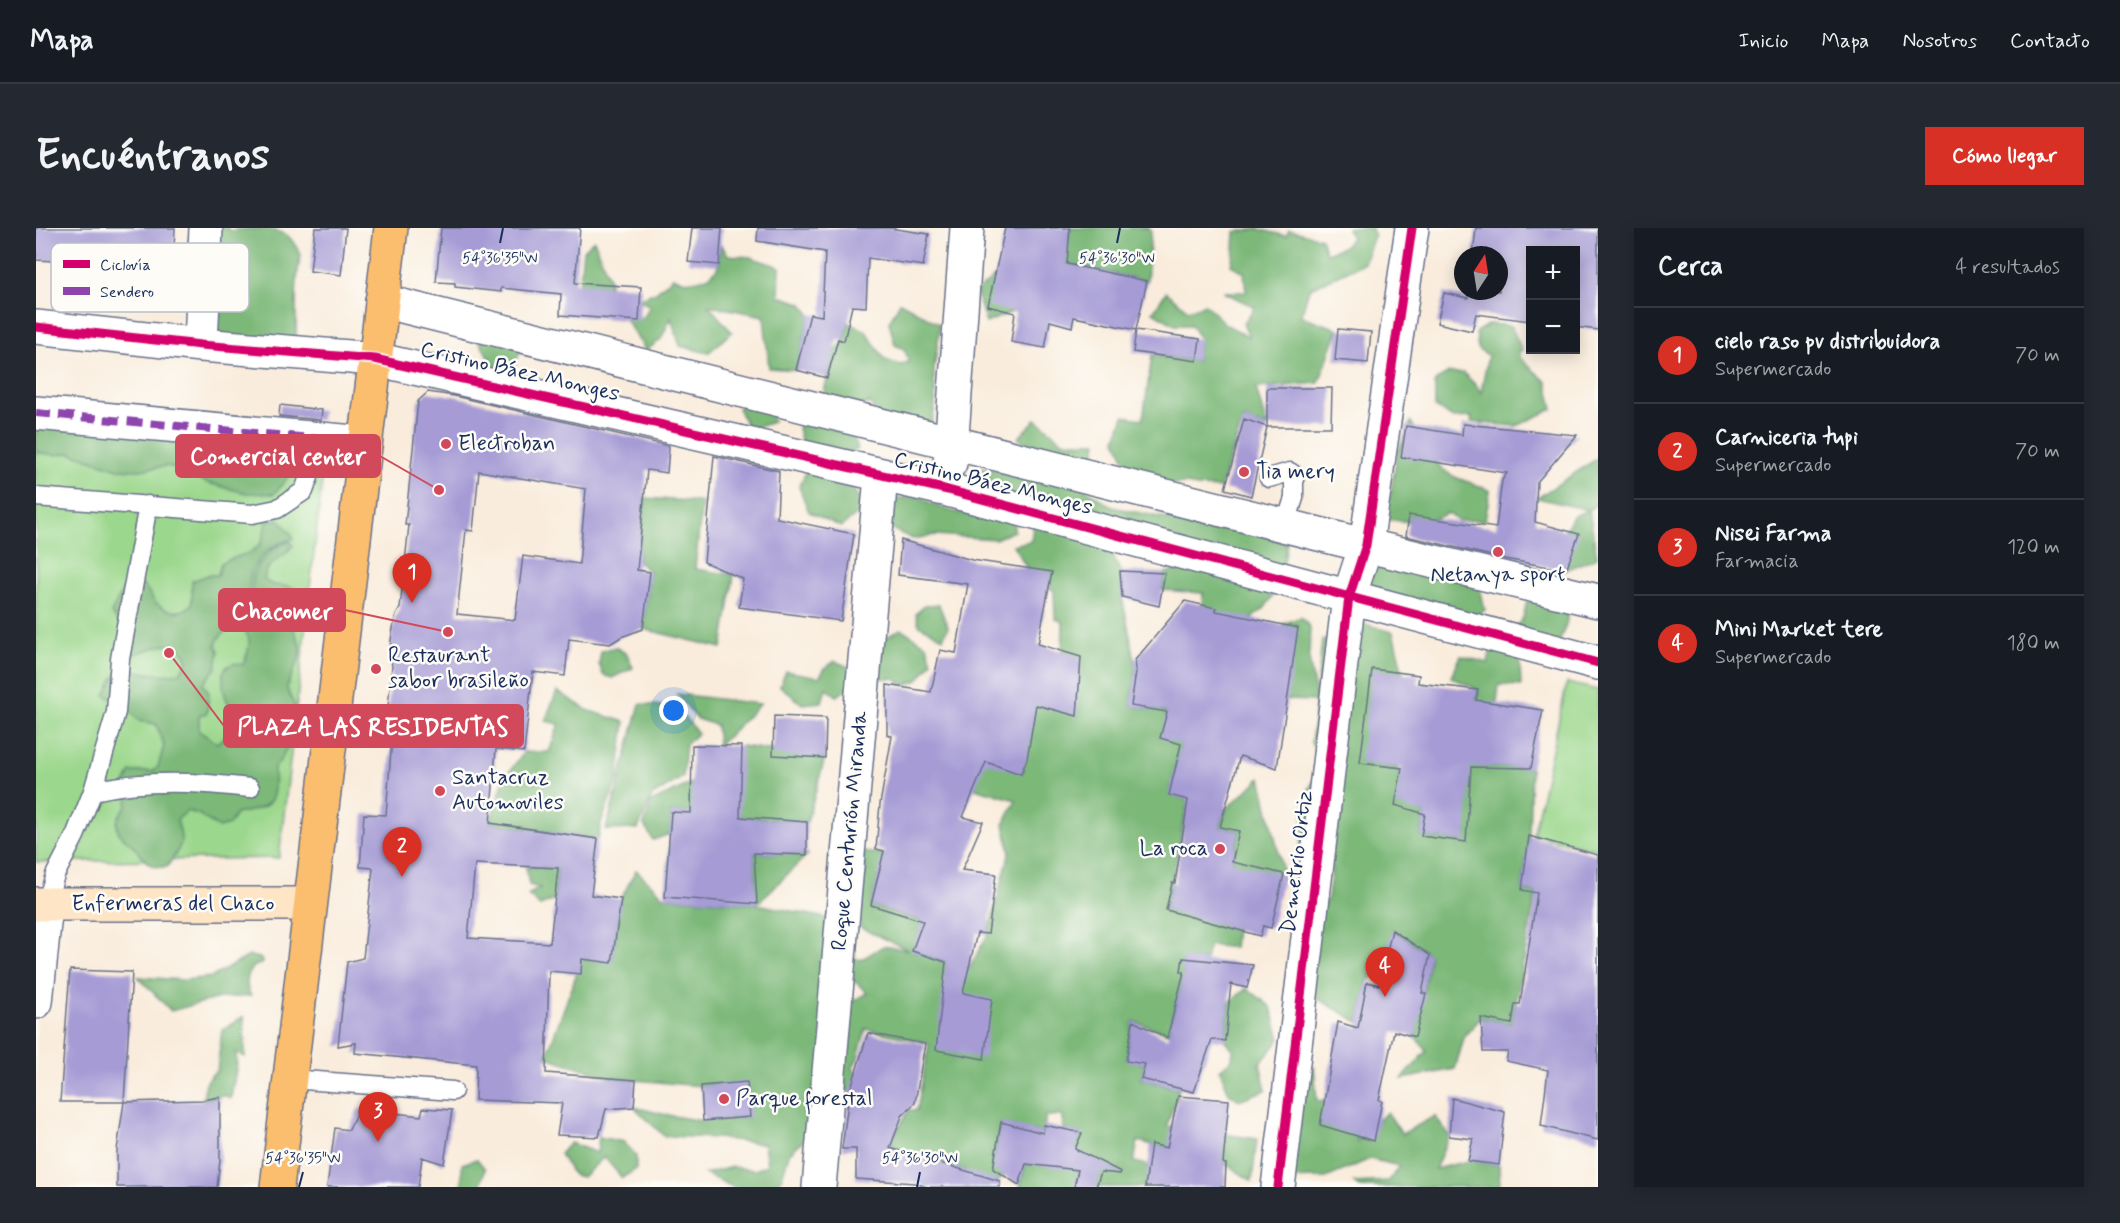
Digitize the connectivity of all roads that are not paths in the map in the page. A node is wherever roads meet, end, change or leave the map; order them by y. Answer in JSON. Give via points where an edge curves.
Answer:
{"nodes":[{"id":1,"x":206,"y":228,"type":"edge"},
{"id":2,"x":391,"y":228,"type":"edge"},
{"id":3,"x":967,"y":228,"type":"edge"},
{"id":4,"x":1412,"y":228,"type":"edge"},
{"id":5,"x":205,"y":243,"type":"edge"},
{"id":6,"x":382,"y":301,"type":"junction"},
{"id":7,"x":202,"y":312,"type":"edge"},
{"id":8,"x":36,"y":327,"type":"edge"},
{"id":9,"x":201,"y":345,"type":"junction"},
{"id":10,"x":375,"y":359,"type":"junction"},
{"id":11,"x":36,"y":413,"type":"edge"},
{"id":12,"x":322,"y":440,"type":"junction"},
{"id":13,"x":951,"y":441,"type":"junction"},
{"id":14,"x":365,"y":444,"type":"junction"},
{"id":15,"x":881,"y":476,"type":"junction"},
{"id":16,"x":1269,"y":478,"type":"dead end"},
{"id":17,"x":948,"y":489,"type":"junction"},
{"id":18,"x":36,"y":497,"type":"edge"},
{"id":19,"x":148,"y":505,"type":"junction"},
{"id":20,"x":1285,"y":525,"type":"junction"},
{"id":21,"x":1366,"y":544,"type":"junction"},
{"id":22,"x":1349,"y":597,"type":"junction"},
{"id":23,"x":1598,"y":601,"type":"edge"},
{"id":24,"x":1598,"y":663,"type":"edge"},
{"id":25,"x":250,"y":788,"type":"dead end"},
{"id":26,"x":93,"y":791,"type":"junction"},
{"id":27,"x":41,"y":904,"type":"edge"},
{"id":28,"x":310,"y":904,"type":"junction"},
{"id":29,"x":36,"y":1002,"type":"edge"},
{"id":30,"x":290,"y":1079,"type":"junction"},
{"id":31,"x":453,"y":1091,"type":"dead end"},
{"id":32,"x":277,"y":1187,"type":"edge"},
{"id":33,"x":819,"y":1187,"type":"edge"},
{"id":34,"x":1278,"y":1187,"type":"edge"}],
"edges":[{"from":1,"to":5,"type":"street"},
{"from":2,"to":6,"type":"main road"},
{"from":3,"to":13,"type":"street"},
{"from":4,"to":21,"type":"street","name":"Demetrio Ortiz"},
{"from":6,"to":10,"type":"main road"},
{"from":6,"to":13,"type":"street","name":"Cristino Báez Monges"},
{"from":7,"to":9,"type":"street"},
{"from":8,"to":9,"type":"street","name":"Cristino Báez Monges"},
{"from":9,"to":10,"type":"street","name":"Cristino Báez Monges"},
{"from":10,"to":14,"type":"main road"},
{"from":10,"to":15,"type":"street","name":"Cristino Báez Monges"},
{"from":11,"to":12,"type":"street"},
{"from":12,"to":14,"type":"street"},
{"from":12,"to":19,"type":"lane","via":[[304,491],[277,509],[252,514]]},
{"from":13,"to":17,"type":"street"},
{"from":13,"to":20,"type":"street","name":"Cristino Báez Monges"},
{"from":14,"to":28,"type":"main road"},
{"from":15,"to":17,"type":"street","name":"Cristino Báez Monges"},
{"from":15,"to":33,"type":"street","name":"Roque Centurión Miranda"},
{"from":16,"to":20,"type":"lane","via":[[1290,472],[1294,475],[1294,498]]},
{"from":17,"to":22,"type":"street","name":"Cristino Báez Monges"},
{"from":18,"to":19,"type":"lane"},
{"from":19,"to":26,"type":"lane","via":[[120,659],[116,712]]},
{"from":20,"to":21,"type":"street","name":"Cristino Báez Monges"},
{"from":21,"to":22,"type":"street","name":"Demetrio Ortiz"},
{"from":21,"to":23,"type":"street","name":"Cristino Báez Monges"},
{"from":22,"to":24,"type":"street","name":"Cristino Báez Monges"},
{"from":22,"to":34,"type":"street","name":"Demetrio Ortiz"},
{"from":25,"to":26,"type":"lane","via":[[188,782]]},
{"from":26,"to":27,"type":"lane"},
{"from":27,"to":28,"type":"main road","name":"Enfermeras del Chaco"},
{"from":27,"to":29,"type":"street"},
{"from":28,"to":30,"type":"main road"},
{"from":30,"to":31,"type":"lane"},
{"from":30,"to":32,"type":"main road"}]}
